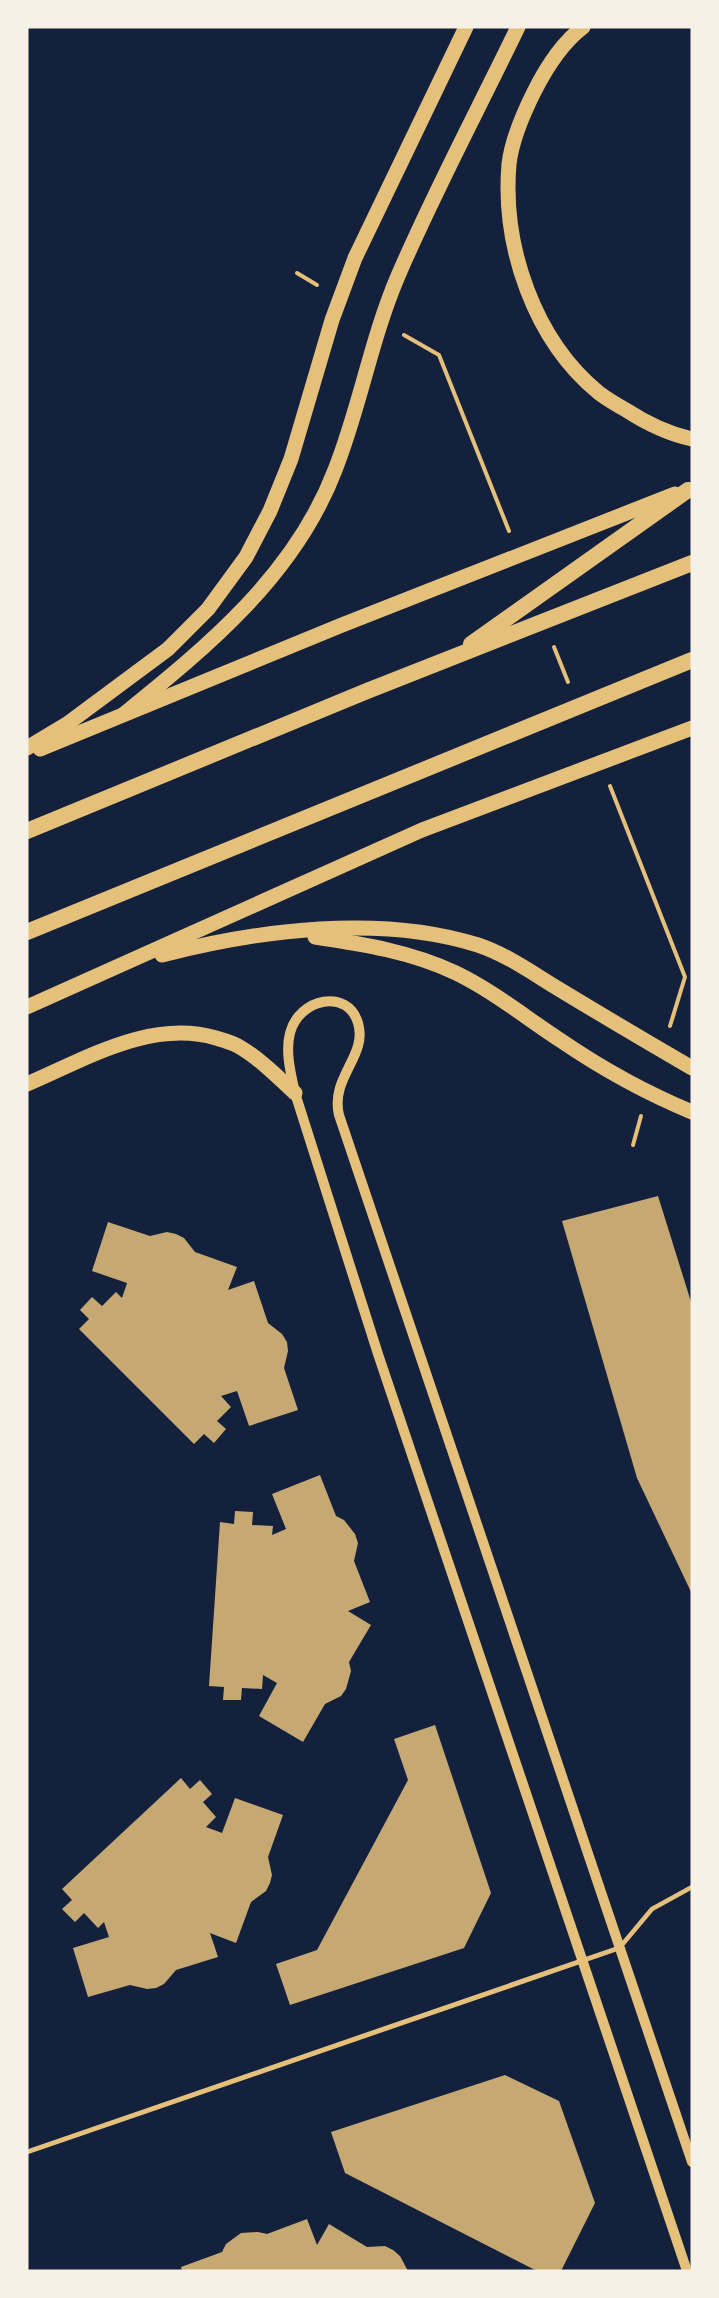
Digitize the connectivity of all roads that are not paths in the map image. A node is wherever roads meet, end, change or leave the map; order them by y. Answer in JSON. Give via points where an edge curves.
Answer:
{"nodes":[{"id":1,"x":466,"y":27,"type":"edge"},
{"id":2,"x":518,"y":27,"type":"edge"},
{"id":3,"x":583,"y":27,"type":"edge"},
{"id":4,"x":692,"y":439,"type":"edge"},
{"id":5,"x":690,"y":489,"type":"edge"},
{"id":6,"x":692,"y":563,"type":"edge"},
{"id":7,"x":450,"y":659,"type":"junction"},
{"id":8,"x":692,"y":660,"type":"edge"},
{"id":9,"x":124,"y":714,"type":"junction"},
{"id":10,"x":692,"y":728,"type":"edge"},
{"id":11,"x":27,"y":748,"type":"edge"},
{"id":12,"x":27,"y":754,"type":"edge"},
{"id":13,"x":27,"y":831,"type":"edge"},
{"id":14,"x":27,"y":932,"type":"edge"},
{"id":15,"x":273,"y":934,"type":"junction"},
{"id":16,"x":96,"y":976,"type":"junction"},
{"id":17,"x":27,"y":1007,"type":"edge"},
{"id":18,"x":692,"y":1068,"type":"edge"},
{"id":19,"x":27,"y":1084,"type":"edge"},
{"id":20,"x":295,"y":1093,"type":"junction"},
{"id":21,"x":692,"y":1112,"type":"edge"},
{"id":22,"x":692,"y":1887,"type":"edge"},
{"id":23,"x":619,"y":1948,"type":"junction"},
{"id":24,"x":582,"y":1962,"type":"junction"},
{"id":25,"x":27,"y":2152,"type":"edge"},
{"id":26,"x":692,"y":2162,"type":"edge"},
{"id":27,"x":687,"y":2271,"type":"edge"}],
"edges":[{"from":1,"to":11,"type":"main road","via":[[355,258],[332,320],[291,459],[246,557],[208,609],[168,649]]},
{"from":2,"to":9,"type":"main road","via":[[397,278],[335,471],[312,518],[278,570],[241,614]]},
{"from":3,"to":4,"type":"main road","via":[[544,71],[521,117],[509,163],[509,218],[520,273],[564,358],[599,393],[640,420]]},
{"from":5,"to":7,"type":"highway"},
{"from":5,"to":9,"type":"main road"},
{"from":6,"to":7,"type":"highway"},
{"from":7,"to":13,"type":"highway"},
{"from":8,"to":14,"type":"highway"},
{"from":9,"to":12,"type":"main road"},
{"from":10,"to":16,"type":"main road","via":[[422,830]]},
{"from":15,"to":16,"type":"main road","via":[[209,943]]},
{"from":15,"to":18,"type":"main road","via":[[357,928],[400,930],[479,946],[517,963]]},
{"from":15,"to":21,"type":"main road","via":[[382,949],[456,973],[617,1075]]},
{"from":16,"to":17,"type":"main road"},
{"from":19,"to":20,"type":"main road","via":[[117,1046],[176,1031],[236,1044]]},
{"from":20,"to":23,"type":"street","via":[[289,1043],[295,1020],[310,1005],[321,1002],[331,1001],[349,1009],[360,1033],[338,1091],[339,1115]]},
{"from":20,"to":24,"type":"street","via":[[378,1354]]},
{"from":22,"to":23,"type":"lane","via":[[652,1909]]},
{"from":23,"to":24,"type":"street"},
{"from":23,"to":26,"type":"street"},
{"from":24,"to":25,"type":"street"},
{"from":24,"to":27,"type":"street"}]}
